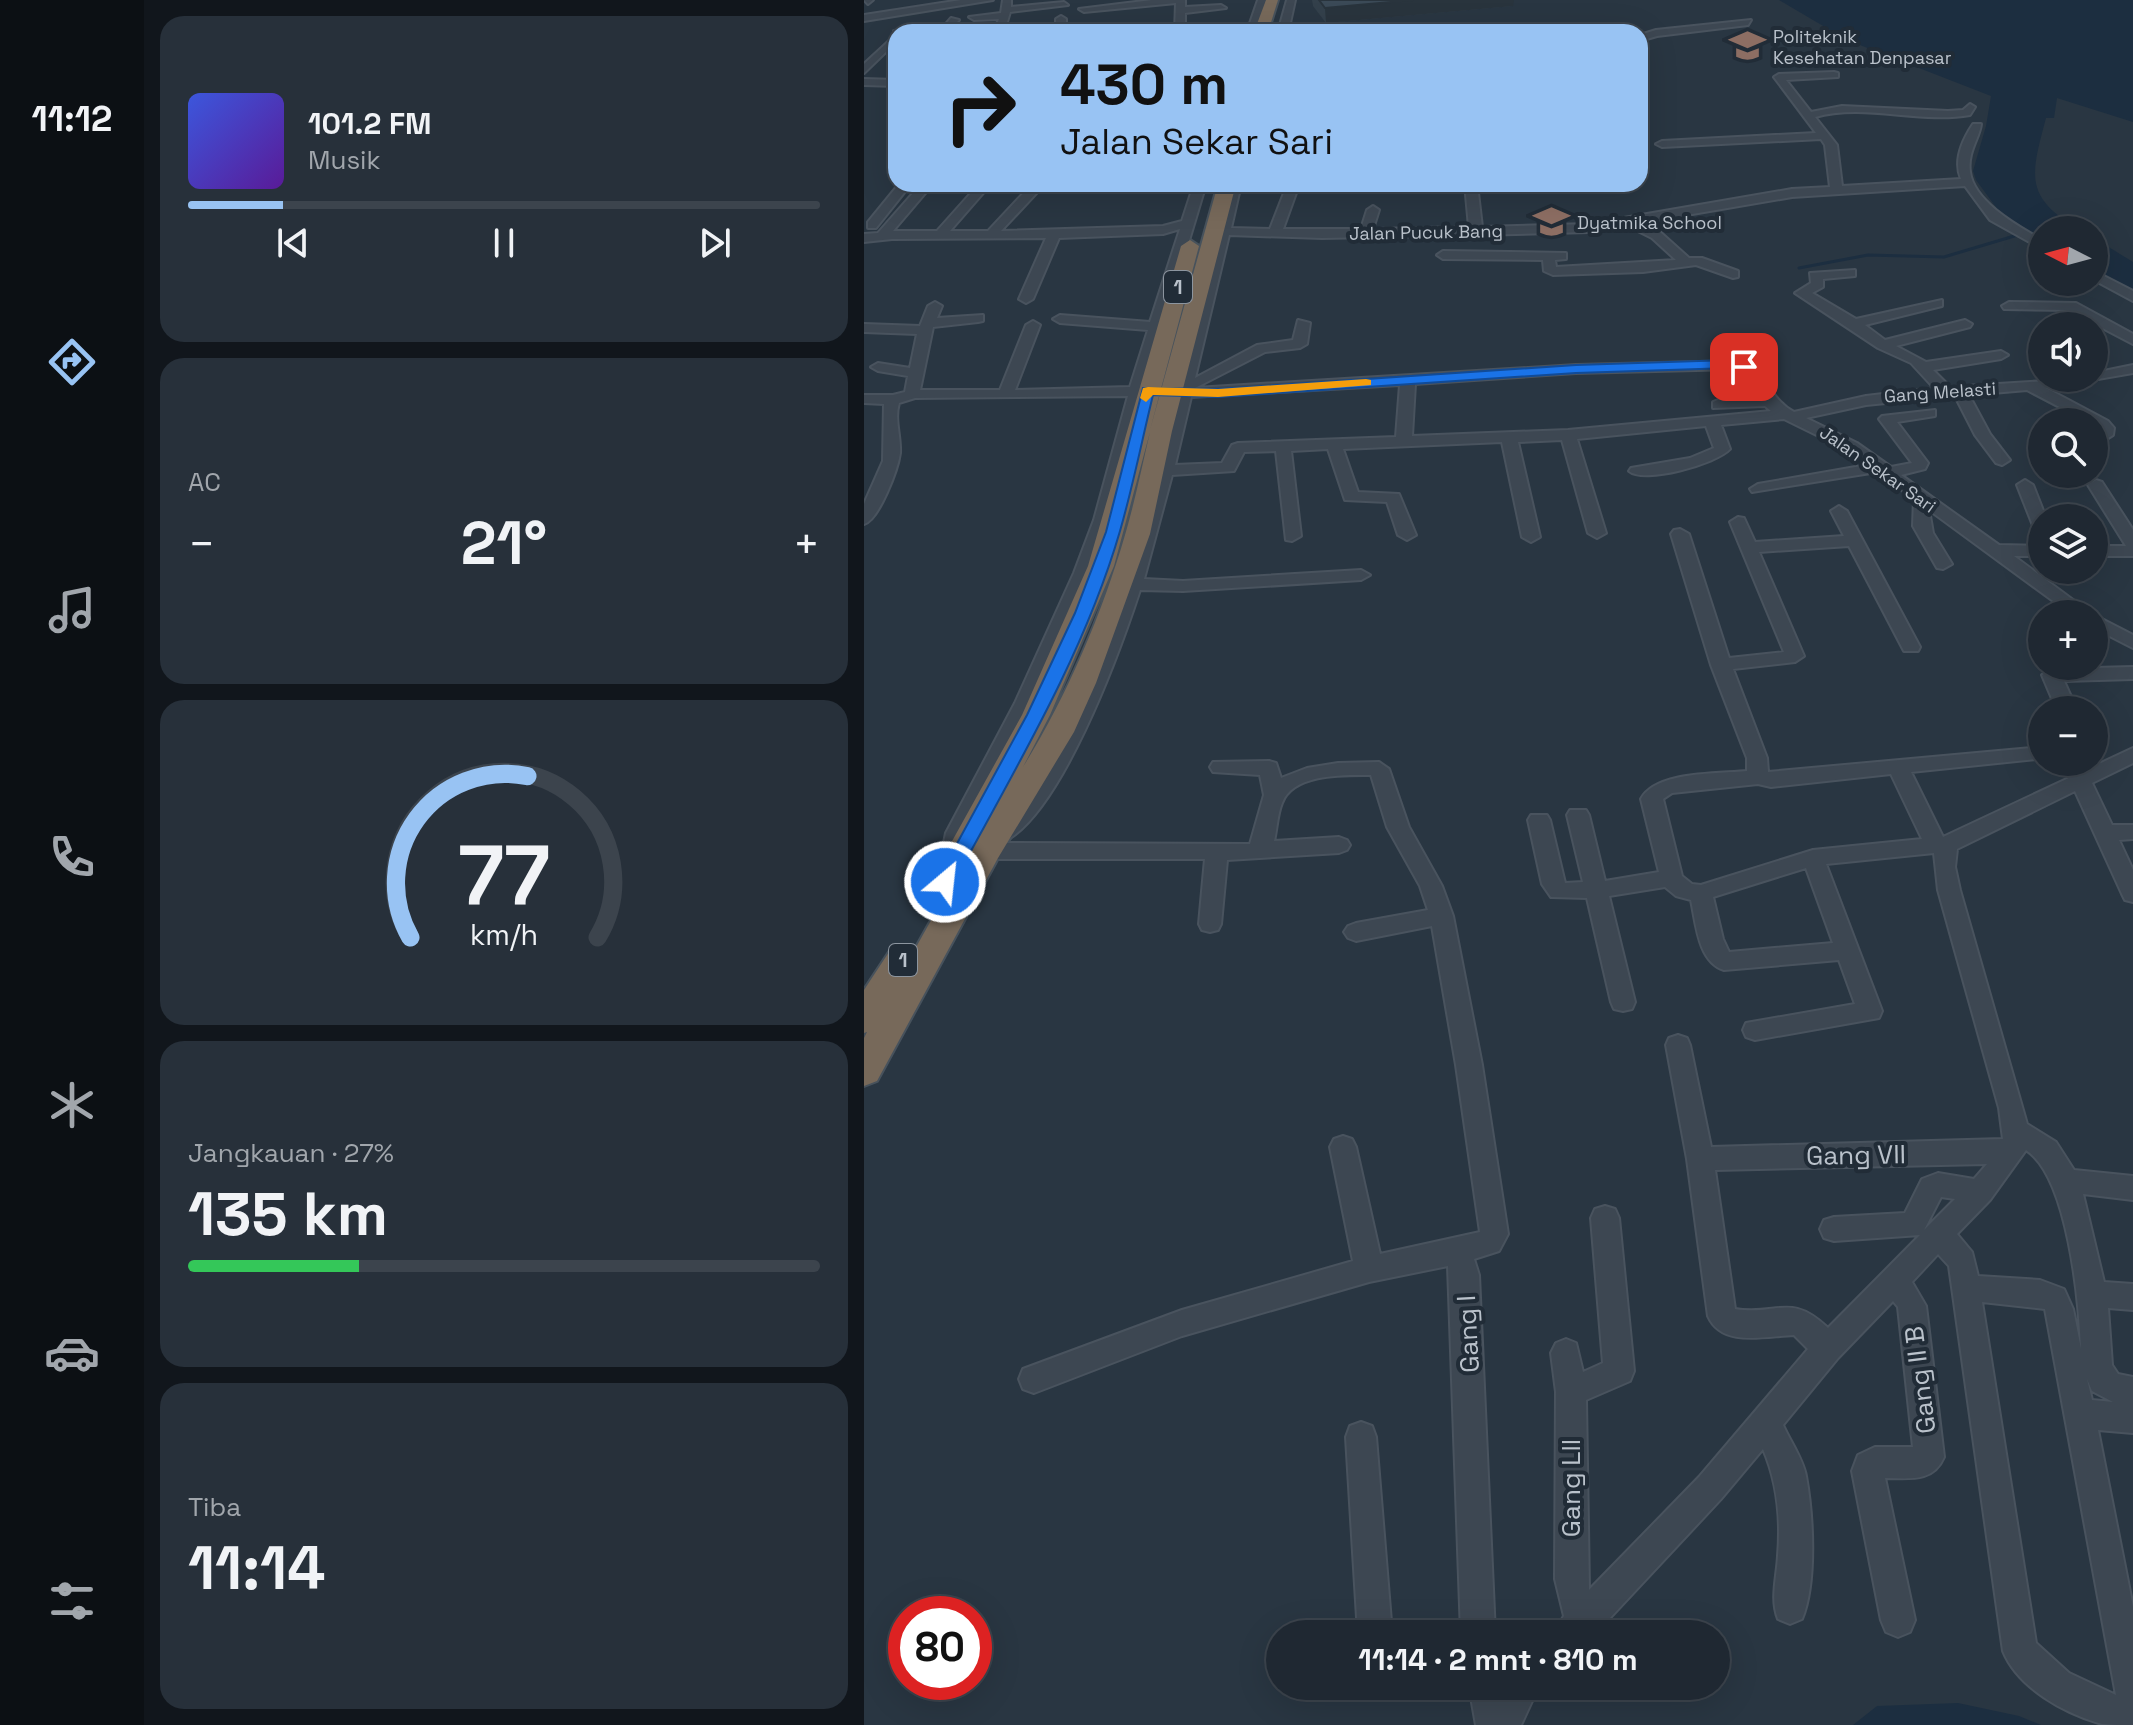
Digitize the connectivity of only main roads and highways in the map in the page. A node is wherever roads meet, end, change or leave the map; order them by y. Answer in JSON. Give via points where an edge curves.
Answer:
{"nodes":[{"id":1,"x":1272,"y":0,"type":"edge"},
{"id":2,"x":1284,"y":0,"type":"edge"},
{"id":3,"x":1264,"y":24,"type":"edge"},
{"id":4,"x":1279,"y":24,"type":"edge"},
{"id":5,"x":1214,"y":192,"type":"edge"},
{"id":6,"x":1217,"y":192,"type":"edge"},
{"id":7,"x":1166,"y":390,"type":"junction"},
{"id":8,"x":992,"y":844,"type":"junction"},
{"id":9,"x":953,"y":867,"type":"junction"},
{"id":10,"x":864,"y":1019,"type":"edge"},
{"id":11,"x":864,"y":1071,"type":"edge"}],
"edges":[{"from":1,"to":3,"type":"highway"},
{"from":2,"to":4,"type":"highway"},
{"from":5,"to":7,"type":"highway","number":"1","via":[[1178,270]]},
{"from":6,"to":7,"type":"highway","number":"1","via":[[1220,231]]},
{"from":7,"to":8,"type":"highway","number":"1","via":[[1138,534],[1123,580],[1059,732]]},
{"from":7,"to":9,"type":"highway","number":"1","via":[[1082,613],[1036,715]]},
{"from":8,"to":9,"type":"highway"},
{"from":8,"to":11,"type":"highway","number":"1"},
{"from":9,"to":10,"type":"highway","number":"1"}]}
